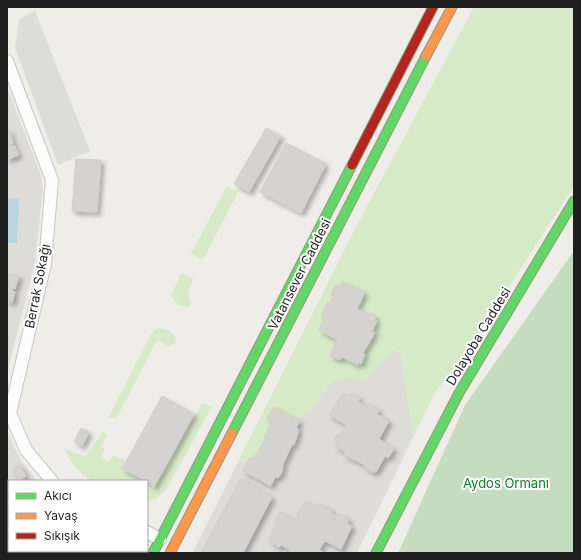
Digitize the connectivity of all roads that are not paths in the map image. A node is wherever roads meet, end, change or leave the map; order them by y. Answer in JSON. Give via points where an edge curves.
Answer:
{"nodes":[{"id":1,"x":433,"y":7,"type":"edge"},
{"id":2,"x":452,"y":7,"type":"edge"},
{"id":3,"x":7,"y":61,"type":"edge"},
{"id":4,"x":574,"y":201,"type":"edge"},
{"id":5,"x":51,"y":480,"type":"edge"},
{"id":6,"x":409,"y":487,"type":"junction"},
{"id":7,"x":148,"y":533,"type":"edge"},
{"id":8,"x":160,"y":539,"type":"junction"},
{"id":9,"x":172,"y":550,"type":"edge"},
{"id":10,"x":153,"y":553,"type":"edge"},
{"id":11,"x":376,"y":553,"type":"edge"},
{"id":12,"x":383,"y":553,"type":"edge"}],
"edges":[{"from":1,"to":8,"type":"main road","name":"Vatansever Caddesi"},
{"from":2,"to":9,"type":"main road","name":"Vatansever Caddesi"},
{"from":3,"to":5,"type":"street","name":"Berrak Sokağı","via":[[52,180],[45,264],[10,413],[26,450]]},
{"from":4,"to":6,"type":"main road","name":"Dolayoba Caddesi","via":[[459,393]]},
{"from":6,"to":11,"type":"main road"},
{"from":6,"to":12,"type":"main road"},
{"from":7,"to":8,"type":"street"},
{"from":8,"to":9,"type":"main road"},
{"from":8,"to":10,"type":"main road","name":"Vatansever Caddesi"}]}
